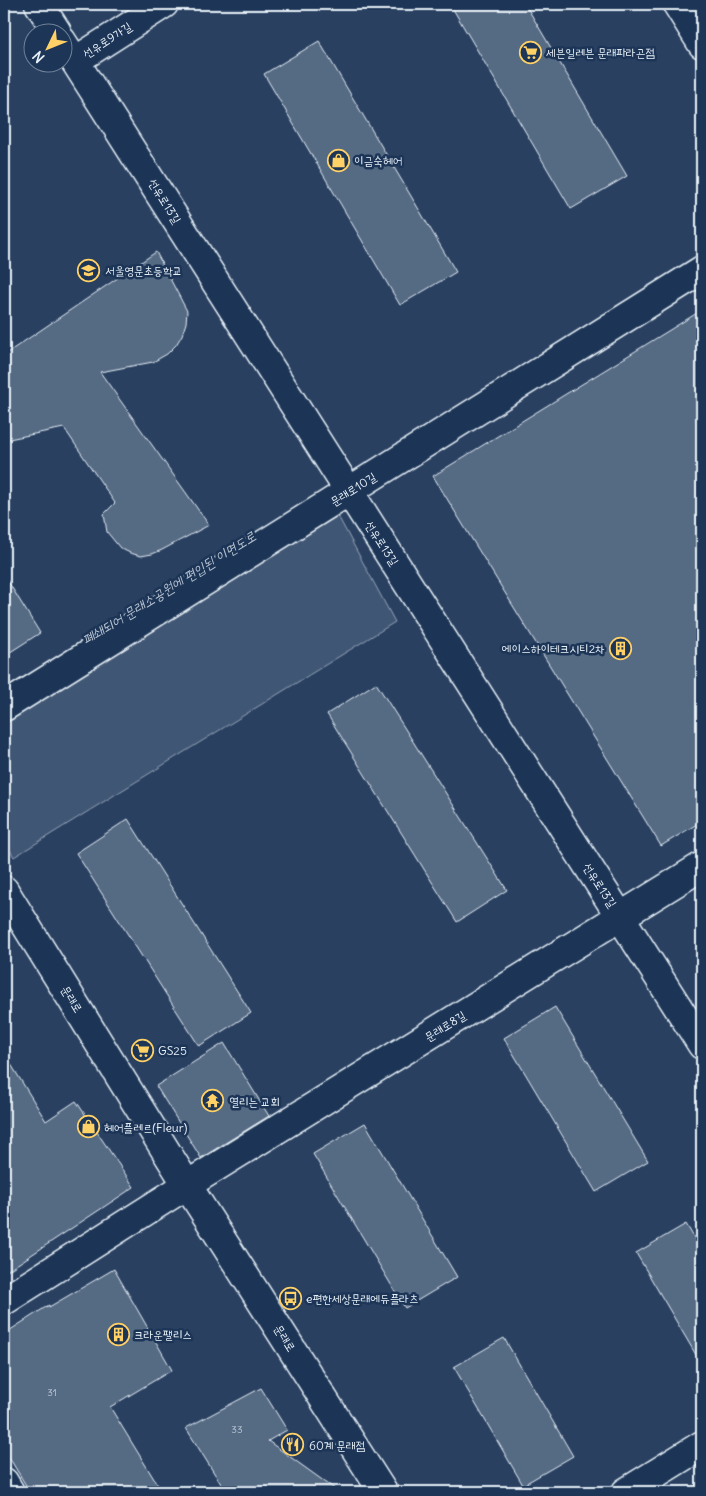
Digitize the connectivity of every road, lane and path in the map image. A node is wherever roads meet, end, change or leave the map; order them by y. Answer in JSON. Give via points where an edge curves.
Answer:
{"nodes":[{"id":1,"x":39,"y":4,"type":"edge"},
{"id":2,"x":164,"y":4,"type":"edge"},
{"id":3,"x":677,"y":4,"type":"edge"},
{"id":4,"x":51,"y":22,"type":"edge"},
{"id":5,"x":702,"y":44,"type":"edge"},
{"id":6,"x":72,"y":50,"type":"edge"},
{"id":7,"x":72,"y":56,"type":"edge"},
{"id":8,"x":702,"y":270,"type":"edge"},
{"id":9,"x":349,"y":491,"type":"junction"},
{"id":10,"x":4,"y":707,"type":"edge"},
{"id":11,"x":702,"y":866,"type":"edge"},
{"id":12,"x":4,"y":890,"type":"edge"},
{"id":13,"x":621,"y":917,"type":"junction"},
{"id":14,"x":702,"y":1045,"type":"edge"},
{"id":15,"x":187,"y":1185,"type":"junction"},
{"id":16,"x":4,"y":1301,"type":"edge"},
{"id":17,"x":702,"y":1445,"type":"edge"},
{"id":18,"x":4,"y":1482,"type":"edge"},
{"id":19,"x":10,"y":1492,"type":"edge"},
{"id":20,"x":382,"y":1492,"type":"edge"},
{"id":21,"x":626,"y":1492,"type":"edge"}],
"edges":[{"from":1,"to":4,"type":"street"},
{"from":2,"to":6,"type":"street","name":"선유로9가길"},
{"from":3,"to":5,"type":"street"},
{"from":7,"to":9,"type":"street","name":"선유로13길"},
{"from":8,"to":9,"type":"street","name":"문래로10길"},
{"from":9,"to":10,"type":"street","name":"문래로10길"},
{"from":9,"to":13,"type":"street","name":"선유로13길"},
{"from":11,"to":13,"type":"street","name":"문래로8길"},
{"from":12,"to":15,"type":"street","name":"문래로"},
{"from":13,"to":14,"type":"street","name":"선유로13길"},
{"from":13,"to":15,"type":"street","name":"문래로8길"},
{"from":15,"to":16,"type":"street"},
{"from":15,"to":20,"type":"street","name":"문래로"},
{"from":17,"to":21,"type":"street"},
{"from":18,"to":19,"type":"street"}]}
